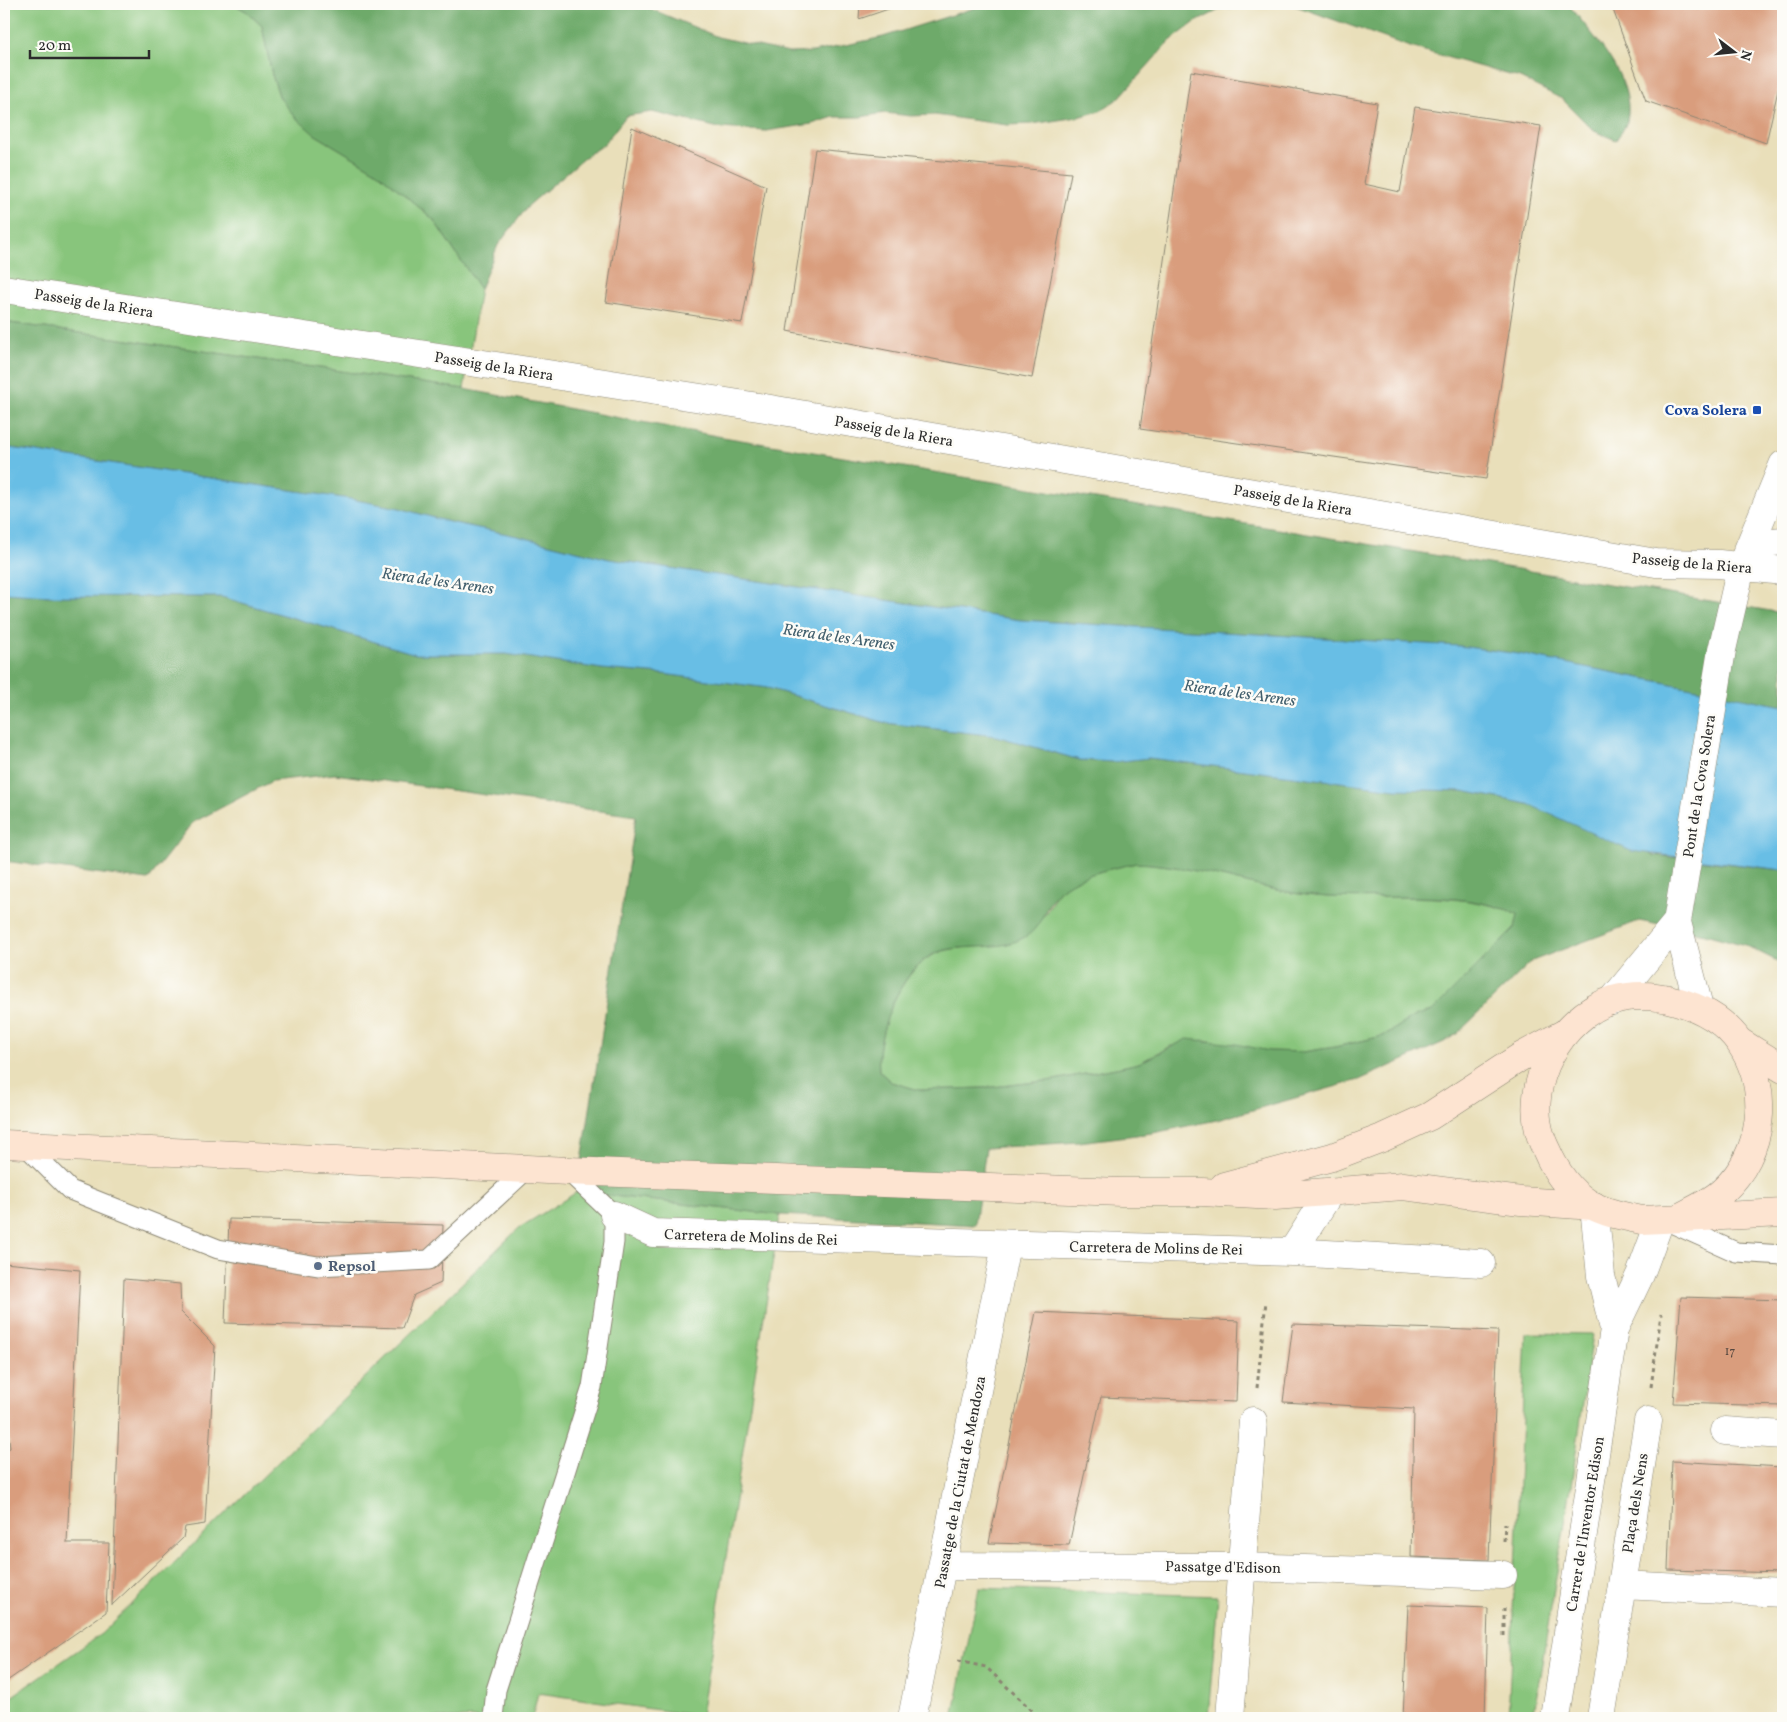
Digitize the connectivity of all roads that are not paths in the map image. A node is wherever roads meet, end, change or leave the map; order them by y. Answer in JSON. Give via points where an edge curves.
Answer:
{"nodes":[{"id":1,"x":4,"y":289,"type":"edge"},
{"id":2,"x":1783,"y":465,"type":"edge"},
{"id":3,"x":1783,"y":540,"type":"edge"},
{"id":4,"x":1746,"y":556,"type":"junction"},
{"id":5,"x":1783,"y":571,"type":"edge"},
{"id":6,"x":1677,"y":922,"type":"junction"},
{"id":7,"x":1612,"y":1001,"type":"junction"},
{"id":8,"x":1699,"y":1007,"type":"junction"},
{"id":9,"x":1566,"y":1032,"type":"junction"},
{"id":10,"x":1740,"y":1042,"type":"junction"},
{"id":11,"x":1783,"y":1069,"type":"edge"},
{"id":12,"x":14,"y":1144,"type":"edge"},
{"id":13,"x":528,"y":1168,"type":"junction"},
{"id":14,"x":568,"y":1170,"type":"junction"},
{"id":15,"x":1202,"y":1192,"type":"junction"},
{"id":16,"x":1329,"y":1194,"type":"junction"},
{"id":17,"x":1594,"y":1206,"type":"junction"},
{"id":18,"x":1783,"y":1213,"type":"edge"},
{"id":19,"x":614,"y":1215,"type":"junction"},
{"id":20,"x":1668,"y":1220,"type":"junction"},
{"id":21,"x":1006,"y":1245,"type":"junction"},
{"id":22,"x":1292,"y":1252,"type":"junction"},
{"id":23,"x":1783,"y":1255,"type":"edge"},
{"id":24,"x":1481,"y":1263,"type":"dead end"},
{"id":25,"x":1614,"y":1329,"type":"junction"},
{"id":26,"x":1253,"y":1421,"type":"dead end"},
{"id":27,"x":1648,"y":1421,"type":"dead end"},
{"id":28,"x":1725,"y":1431,"type":"dead end"},
{"id":29,"x":1783,"y":1435,"type":"edge"},
{"id":30,"x":944,"y":1566,"type":"junction"},
{"id":31,"x":1242,"y":1567,"type":"junction"},
{"id":32,"x":1503,"y":1575,"type":"dead end"},
{"id":33,"x":1622,"y":1585,"type":"junction"},
{"id":34,"x":1783,"y":1593,"type":"edge"},
{"id":35,"x":493,"y":1718,"type":"edge"},
{"id":36,"x":912,"y":1718,"type":"edge"},
{"id":37,"x":1230,"y":1718,"type":"edge"},
{"id":38,"x":1555,"y":1718,"type":"edge"},
{"id":39,"x":1601,"y":1718,"type":"edge"}],
"edges":[{"from":1,"to":4,"type":"street","name":"Passeig de la Riera","via":[[774,410],[1656,563],[1719,564]]},
{"from":2,"to":4,"type":"street","name":"Pont de la Cova Solera"},
{"from":3,"to":4,"type":"street","name":"Passeig de la Riera"},
{"from":4,"to":5,"type":"street","name":"Passeig de la Riera"},
{"from":4,"to":6,"type":"street","name":"Pont de la Cova Solera","via":[[1722,650]]},
{"from":6,"to":7,"type":"street"},
{"from":6,"to":8,"type":"street"},
{"from":7,"to":8,"type":"main road","via":[[1657,996]]},
{"from":7,"to":9,"type":"main road","via":[[1594,1010]]},
{"from":8,"to":10,"type":"main road","via":[[1722,1022]]},
{"from":9,"to":15,"type":"main road","via":[[1522,1056],[1430,1116],[1382,1138],[1332,1157]]},
{"from":9,"to":17,"type":"main road","via":[[1546,1062],[1539,1086],[1537,1114],[1540,1137],[1558,1173],[1572,1190]]},
{"from":10,"to":11,"type":"main road"},
{"from":10,"to":20,"type":"main road","via":[[1751,1062],[1758,1087],[1759,1126],[1754,1143],[1733,1181],[1722,1192]]},
{"from":12,"to":13,"type":"main road"},
{"from":12,"to":13,"type":"lane","via":[[70,1190],[218,1248],[318,1266],[430,1260]]},
{"from":13,"to":14,"type":"main road"},
{"from":14,"to":15,"type":"main road","via":[[1121,1192]]},
{"from":14,"to":19,"type":"lane","name":"Carretera de Molins de Rei"},
{"from":15,"to":16,"type":"main road","via":[[1275,1196]]},
{"from":16,"to":17,"type":"main road","via":[[1403,1186],[1521,1201]]},
{"from":16,"to":22,"type":"street"},
{"from":17,"to":20,"type":"main road","via":[[1624,1217]]},
{"from":17,"to":25,"type":"street","via":[[1601,1276]]},
{"from":18,"to":20,"type":"main road"},
{"from":19,"to":21,"type":"street","name":"Carretera de Molins de Rei","via":[[653,1234]]},
{"from":19,"to":35,"type":"lane","via":[[614,1242],[592,1387],[496,1690]]},
{"from":20,"to":23,"type":"lane","via":[[1736,1252]]},
{"from":20,"to":25,"type":"street"},
{"from":21,"to":22,"type":"street","name":"Carretera de Molins de Rei"},
{"from":21,"to":30,"type":"street","name":"Passatge de la Ciutat de Mendoza"},
{"from":22,"to":24,"type":"street","name":"Carretera de Molins de Rei"},
{"from":25,"to":38,"type":"street","name":"Carrer de l'Inventor Edison"},
{"from":26,"to":31,"type":"street"},
{"from":27,"to":33,"type":"street","name":"Plaça dels Nens"},
{"from":28,"to":29,"type":"street"},
{"from":30,"to":31,"type":"street","name":"Passatge d'Edison"},
{"from":30,"to":36,"type":"street","name":"Passatge de la Ciutat de Mendoza"},
{"from":31,"to":32,"type":"street","name":"Passatge d'Edison"},
{"from":31,"to":37,"type":"street"},
{"from":33,"to":34,"type":"street"},
{"from":33,"to":39,"type":"street","name":"Plaça dels Nens"}]}
